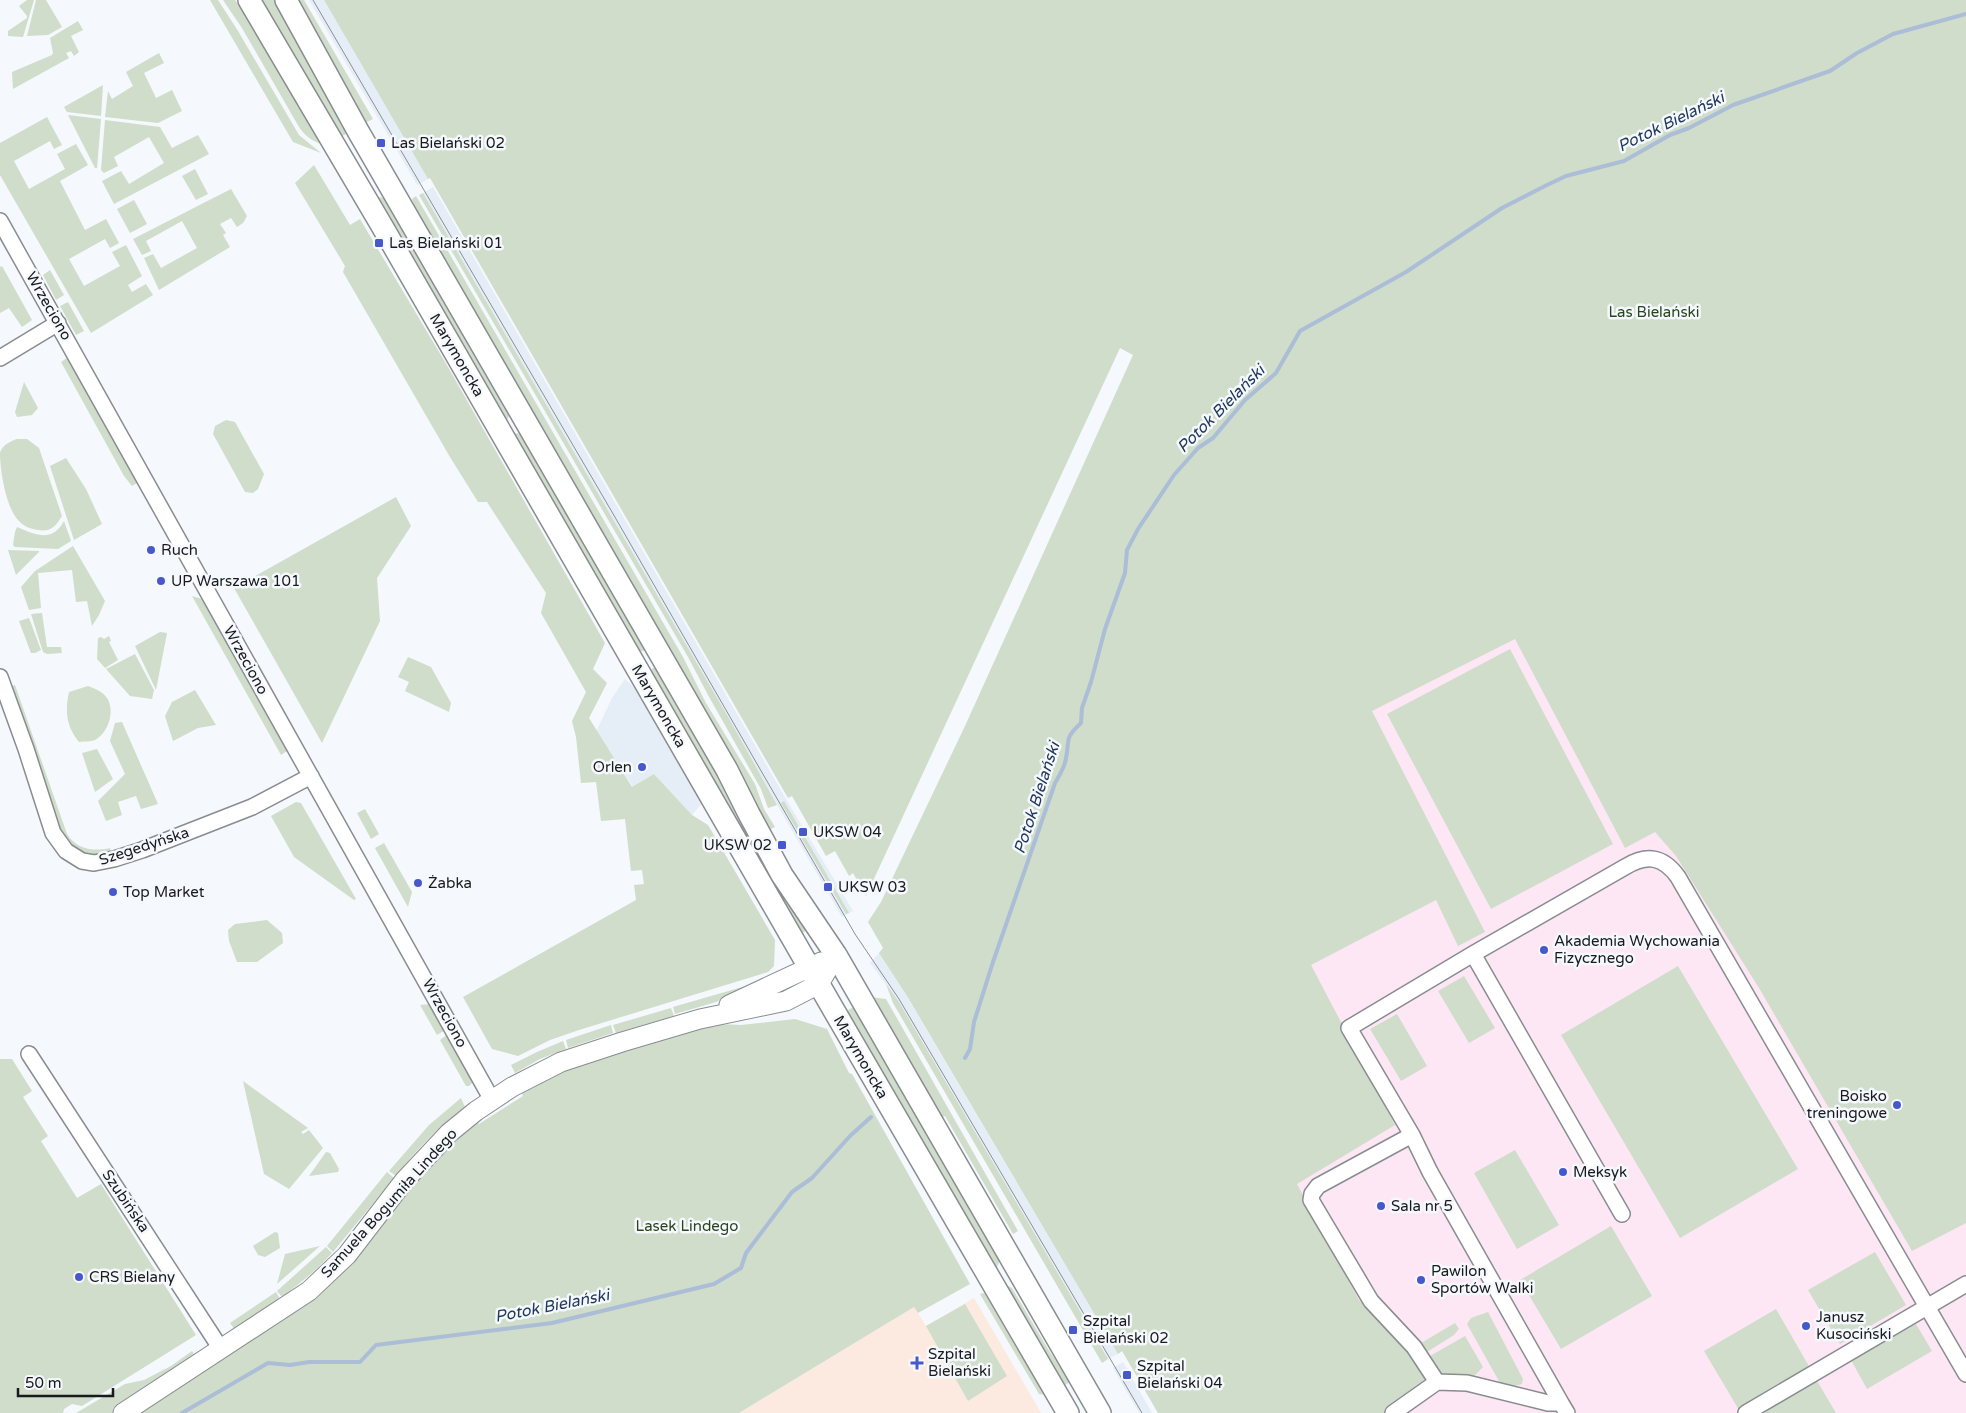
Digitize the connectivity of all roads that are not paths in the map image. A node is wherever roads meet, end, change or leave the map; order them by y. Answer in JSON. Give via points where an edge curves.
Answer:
{"nodes":[{"id":1,"x":249,"y":0,"type":"edge"},
{"id":2,"x":286,"y":0,"type":"edge"},
{"id":3,"x":389,"y":183,"type":"junction"},
{"id":4,"x":365,"y":197,"type":"junction"},
{"id":5,"x":0,"y":221,"type":"edge"},
{"id":6,"x":58,"y":323,"type":"junction"},
{"id":7,"x":0,"y":358,"type":"edge"},
{"id":8,"x":526,"y":418,"type":"junction"},
{"id":9,"x":501,"y":432,"type":"junction"},
{"id":10,"x":660,"y":652,"type":"junction"},
{"id":11,"x":636,"y":666,"type":"junction"},
{"id":12,"x":0,"y":677,"type":"edge"},
{"id":13,"x":311,"y":776,"type":"junction"},
{"id":14,"x":1473,"y":954,"type":"junction"},
{"id":15,"x":836,"y":955,"type":"junction"},
{"id":16,"x":814,"y":976,"type":"junction"},
{"id":17,"x":29,"y":1054,"type":"dead end"},
{"id":18,"x":492,"y":1100,"type":"junction"},
{"id":19,"x":1412,"y":1135,"type":"junction"},
{"id":20,"x":1622,"y":1214,"type":"dead end"},
{"id":21,"x":1966,"y":1284,"type":"edge"},
{"id":22,"x":1927,"y":1306,"type":"junction"},
{"id":23,"x":221,"y":1349,"type":"junction"},
{"id":24,"x":1966,"y":1374,"type":"edge"},
{"id":25,"x":1437,"y":1382,"type":"junction"},
{"id":26,"x":1564,"y":1408,"type":"edge"},
{"id":27,"x":1066,"y":1410,"type":"edge"},
{"id":28,"x":122,"y":1413,"type":"edge"},
{"id":29,"x":1091,"y":1413,"type":"edge"},
{"id":30,"x":1100,"y":1413,"type":"edge"},
{"id":31,"x":1393,"y":1413,"type":"edge"},
{"id":32,"x":1746,"y":1413,"type":"edge"}],
"edges":[{"from":1,"to":4,"type":"main road","name":"Marymoncka"},
{"from":2,"to":3,"type":"main road","name":"Marymoncka"},
{"from":3,"to":4,"type":"main road"},
{"from":3,"to":8,"type":"main road","name":"Marymoncka"},
{"from":4,"to":9,"type":"main road","name":"Marymoncka"},
{"from":5,"to":6,"type":"street","name":"Wrzeciono"},
{"from":6,"to":7,"type":"street"},
{"from":6,"to":13,"type":"street","name":"Wrzeciono"},
{"from":8,"to":9,"type":"main road"},
{"from":8,"to":10,"type":"main road","name":"Marymoncka"},
{"from":9,"to":11,"type":"main road","name":"Marymoncka"},
{"from":10,"to":11,"type":"main road"},
{"from":10,"to":15,"type":"main road","name":"Marymoncka","via":[[728,770],[776,863]]},
{"from":11,"to":16,"type":"main road","name":"Marymoncka"},
{"from":12,"to":13,"type":"street","name":"Szegedyńska","via":[[53,833],[74,858],[94,863],[114,860],[252,807]]},
{"from":13,"to":18,"type":"street","name":"Wrzeciono"},
{"from":14,"to":19,"type":"street","via":[[1349,1028]]},
{"from":14,"to":20,"type":"street"},
{"from":14,"to":22,"type":"street","via":[[1634,862],[1662,860],[1685,890]]},
{"from":15,"to":16,"type":"street"},
{"from":15,"to":30,"type":"main road","name":"Marymoncka"},
{"from":16,"to":18,"type":"street","name":"Samuela Bogumiła Lindego","via":[[786,1001],[700,1019],[560,1062]]},
{"from":16,"to":27,"type":"main road","name":"Marymoncka"},
{"from":17,"to":23,"type":"street","name":"Szubińska"},
{"from":18,"to":23,"type":"street","name":"Samuela Bogumiła Lindego","via":[[442,1140],[404,1181],[347,1255],[320,1282]]},
{"from":19,"to":25,"type":"street","via":[[1318,1186],[1312,1200],[1371,1301],[1414,1347]]},
{"from":19,"to":26,"type":"street"},
{"from":21,"to":22,"type":"street"},
{"from":22,"to":24,"type":"street"},
{"from":22,"to":32,"type":"street"},
{"from":23,"to":28,"type":"street","name":"Samuela Bogumiła Lindego"},
{"from":25,"to":26,"type":"street","via":[[1467,1383]]},
{"from":25,"to":31,"type":"street"},
{"from":27,"to":29,"type":"main road","via":[[1073,1407]]}]}
